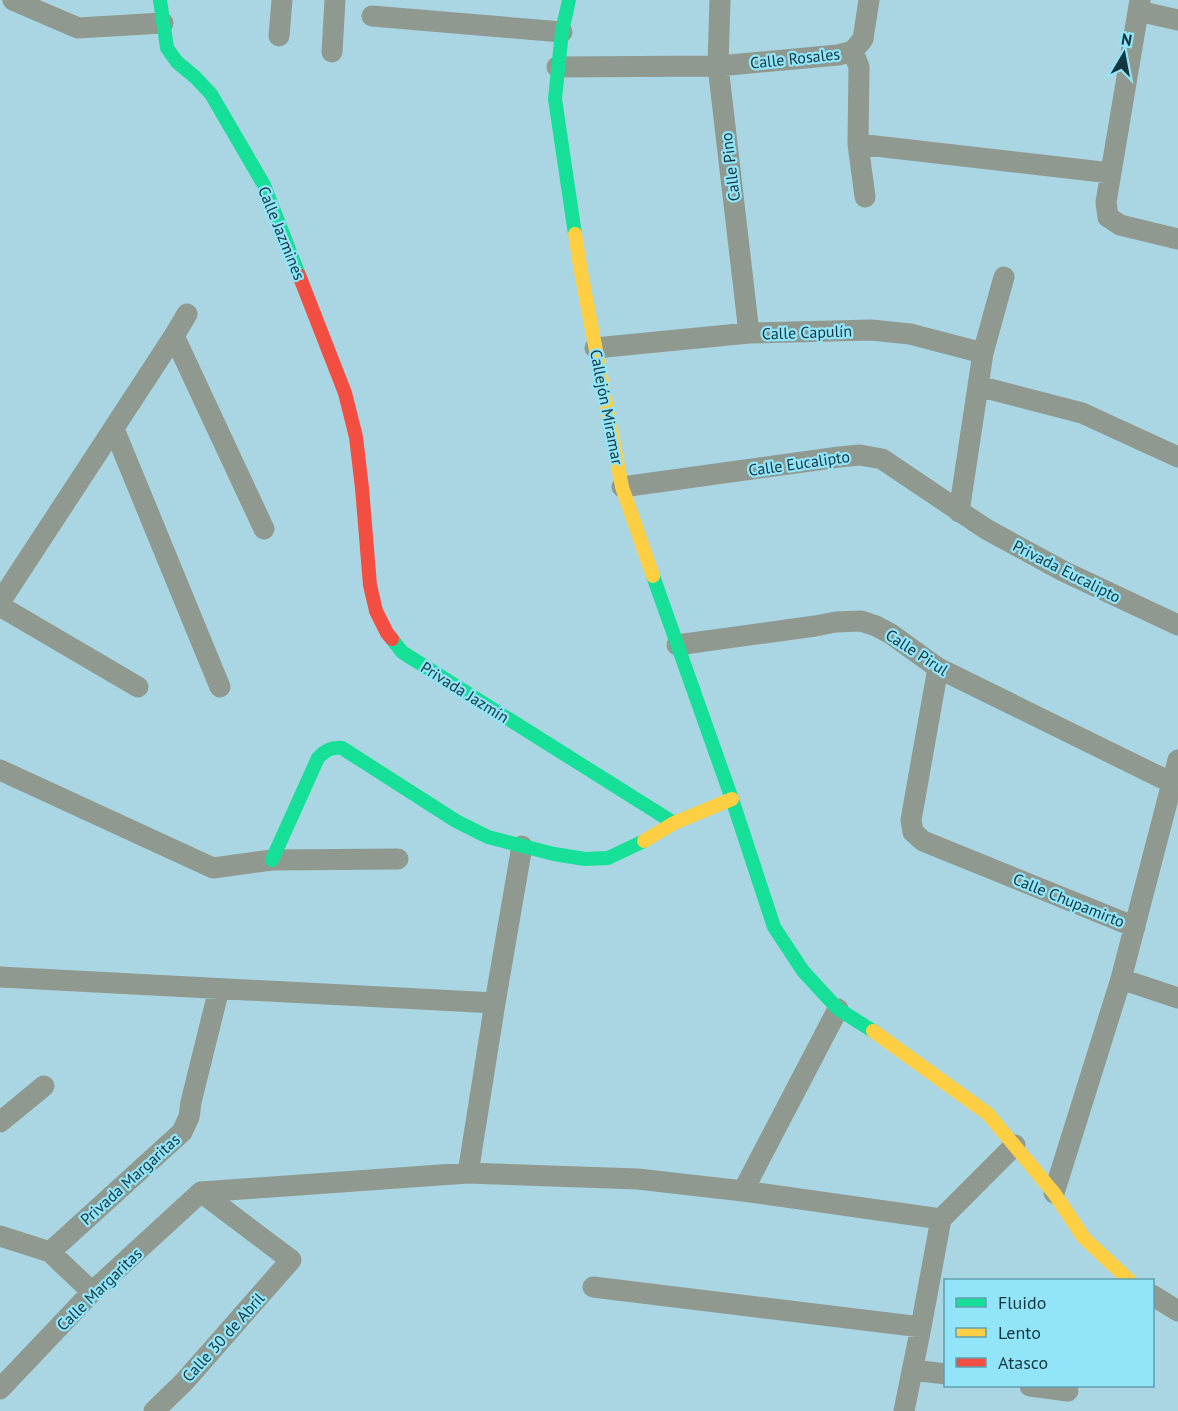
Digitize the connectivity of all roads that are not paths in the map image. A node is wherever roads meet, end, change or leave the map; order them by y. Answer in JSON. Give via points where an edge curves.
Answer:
{"nodes":[{"id":1,"x":13,"y":0,"type":"edge"},
{"id":2,"x":160,"y":0,"type":"edge"},
{"id":3,"x":282,"y":0,"type":"edge"},
{"id":4,"x":335,"y":0,"type":"edge"},
{"id":5,"x":569,"y":0,"type":"edge"},
{"id":6,"x":720,"y":0,"type":"edge"},
{"id":7,"x":869,"y":0,"type":"edge"},
{"id":8,"x":1139,"y":6,"type":"edge"},
{"id":9,"x":372,"y":16,"type":"dead end"},
{"id":10,"x":1178,"y":21,"type":"edge"},
{"id":11,"x":163,"y":23,"type":"junction"},
{"id":12,"x":562,"y":32,"type":"junction"},
{"id":13,"x":279,"y":36,"type":"dead end"},
{"id":14,"x":853,"y":51,"type":"junction"},
{"id":15,"x":332,"y":52,"type":"dead end"},
{"id":16,"x":718,"y":66,"type":"junction"},
{"id":17,"x":557,"y":67,"type":"junction"},
{"id":18,"x":858,"y":144,"type":"junction"},
{"id":19,"x":1111,"y":173,"type":"junction"},
{"id":20,"x":865,"y":197,"type":"dead end"},
{"id":21,"x":1178,"y":239,"type":"edge"},
{"id":22,"x":1004,"y":277,"type":"dead end"},
{"id":23,"x":187,"y":314,"type":"dead end"},
{"id":24,"x":749,"y":333,"type":"junction"},
{"id":25,"x":174,"y":336,"type":"junction"},
{"id":26,"x":596,"y":348,"type":"junction"},
{"id":27,"x":983,"y":353,"type":"junction"},
{"id":28,"x":978,"y":386,"type":"junction"},
{"id":29,"x":114,"y":429,"type":"junction"},
{"id":30,"x":1178,"y":457,"type":"edge"},
{"id":31,"x":622,"y":487,"type":"junction"},
{"id":32,"x":363,"y":488,"type":"joint"},
{"id":33,"x":959,"y":512,"type":"junction"},
{"id":34,"x":264,"y":529,"type":"dead end"},
{"id":35,"x":0,"y":604,"type":"edge"},
{"id":36,"x":1178,"y":625,"type":"edge"},
{"id":37,"x":676,"y":645,"type":"junction"},
{"id":38,"x":938,"y":668,"type":"junction"},
{"id":39,"x":138,"y":687,"type":"dead end"},
{"id":40,"x":220,"y":687,"type":"dead end"},
{"id":41,"x":1178,"y":760,"type":"edge"},
{"id":42,"x":0,"y":770,"type":"edge"},
{"id":43,"x":1172,"y":783,"type":"junction"},
{"id":44,"x":732,"y":799,"type":"junction"},
{"id":45,"x":674,"y":823,"type":"junction"},
{"id":46,"x":522,"y":846,"type":"junction"},
{"id":47,"x":398,"y":859,"type":"dead end"},
{"id":48,"x":272,"y":860,"type":"junction"},
{"id":49,"x":1135,"y":927,"type":"junction"},
{"id":50,"x":0,"y":977,"type":"edge"},
{"id":51,"x":1121,"y":979,"type":"junction"},
{"id":52,"x":219,"y":990,"type":"junction"},
{"id":53,"x":1178,"y":998,"type":"edge"},
{"id":54,"x":495,"y":1004,"type":"junction"},
{"id":55,"x":838,"y":1009,"type":"junction"},
{"id":56,"x":44,"y":1086,"type":"dead end"},
{"id":57,"x":0,"y":1122,"type":"edge"},
{"id":58,"x":1016,"y":1146,"type":"junction"},
{"id":59,"x":468,"y":1173,"type":"junction"},
{"id":60,"x":743,"y":1191,"type":"junction"},
{"id":61,"x":201,"y":1192,"type":"junction"},
{"id":62,"x":1054,"y":1193,"type":"junction"},
{"id":63,"x":941,"y":1219,"type":"junction"},
{"id":64,"x":0,"y":1236,"type":"edge"},
{"id":65,"x":50,"y":1252,"type":"junction"},
{"id":66,"x":1127,"y":1279,"type":"edge"},
{"id":67,"x":593,"y":1287,"type":"dead end"},
{"id":68,"x":92,"y":1292,"type":"junction"},
{"id":69,"x":1154,"y":1297,"type":"edge"},
{"id":70,"x":1178,"y":1311,"type":"edge"},
{"id":71,"x":921,"y":1327,"type":"junction"},
{"id":72,"x":912,"y":1370,"type":"junction"},
{"id":73,"x":944,"y":1374,"type":"edge"},
{"id":74,"x":1038,"y":1387,"type":"edge"},
{"id":75,"x":0,"y":1389,"type":"edge"},
{"id":76,"x":1068,"y":1391,"type":"dead end"},
{"id":77,"x":154,"y":1411,"type":"edge"},
{"id":78,"x":904,"y":1411,"type":"edge"}],
"edges":[{"from":1,"to":11,"type":"street","via":[[78,28]]},
{"from":2,"to":11,"type":"street","name":"Calle Jazmines"},
{"from":3,"to":13,"type":"street"},
{"from":4,"to":15,"type":"street"},
{"from":5,"to":12,"type":"street","name":"Callejón Miramar"},
{"from":6,"to":16,"type":"street","name":"Calle Pino"},
{"from":7,"to":14,"type":"street","name":"Calle Rosales","via":[[862,39]]},
{"from":8,"to":10,"type":"street"},
{"from":8,"to":19,"type":"street"},
{"from":9,"to":12,"type":"street"},
{"from":11,"to":32,"type":"street","name":"Calle Jazmines","via":[[167,48],[211,94],[264,184],[345,393]]},
{"from":12,"to":17,"type":"street","name":"Callejón Miramar"},
{"from":14,"to":16,"type":"street","name":"Calle Rosales"},
{"from":14,"to":18,"type":"street","via":[[859,68]]},
{"from":16,"to":17,"type":"street","name":"Calle Rosales"},
{"from":16,"to":24,"type":"street","name":"Calle Pino"},
{"from":17,"to":26,"type":"street","name":"Callejón Miramar","via":[[555,99]]},
{"from":18,"to":19,"type":"street"},
{"from":18,"to":20,"type":"street"},
{"from":19,"to":21,"type":"street","via":[[1106,202],[1108,217],[1120,225]]},
{"from":22,"to":27,"type":"street"},
{"from":23,"to":25,"type":"street"},
{"from":24,"to":26,"type":"street","name":"Calle Capulín"},
{"from":24,"to":27,"type":"street","name":"Calle Capulín","via":[[871,330],[910,334]]},
{"from":25,"to":29,"type":"street"},
{"from":25,"to":34,"type":"street"},
{"from":26,"to":31,"type":"street","name":"Callejón Miramar"},
{"from":27,"to":28,"type":"street"},
{"from":28,"to":30,"type":"street","via":[[1082,413]]},
{"from":28,"to":33,"type":"street"},
{"from":29,"to":35,"type":"street"},
{"from":29,"to":40,"type":"street"},
{"from":31,"to":33,"type":"street","name":"Calle Eucalipto","via":[[860,455],[882,459]]},
{"from":31,"to":37,"type":"street","name":"Callejón Miramar"},
{"from":32,"to":45,"type":"street","name":"Privada Jazmín","via":[[370,585],[376,611],[402,652]]},
{"from":33,"to":36,"type":"street","name":"Privada Eucalipto","via":[[1063,571]]},
{"from":35,"to":39,"type":"street"},
{"from":37,"to":38,"type":"street","name":"Calle Pirul","via":[[861,621],[891,634]]},
{"from":37,"to":44,"type":"street","name":"Callejón Miramar"},
{"from":38,"to":43,"type":"street","name":"Calle Pirul"},
{"from":38,"to":49,"type":"street","name":"Calle Chupamirto","via":[[911,820],[913,832],[923,841]]},
{"from":41,"to":43,"type":"street","name":"Calle Chupamirto"},
{"from":42,"to":48,"type":"street","via":[[213,868]]},
{"from":43,"to":49,"type":"street","name":"Calle Chupamirto"},
{"from":44,"to":45,"type":"street"},
{"from":44,"to":55,"type":"street","name":"Callejón Miramar","via":[[774,927],[803,971]]},
{"from":45,"to":46,"type":"street","via":[[608,858],[585,859]]},
{"from":46,"to":48,"type":"street","via":[[488,837],[456,821],[342,748],[333,747],[318,758]]},
{"from":46,"to":54,"type":"street"},
{"from":47,"to":48,"type":"street"},
{"from":49,"to":51,"type":"street"},
{"from":50,"to":52,"type":"street"},
{"from":51,"to":53,"type":"street"},
{"from":51,"to":62,"type":"street"},
{"from":52,"to":54,"type":"street"},
{"from":52,"to":65,"type":"street","name":"Privada Margaritas","via":[[182,1132]]},
{"from":54,"to":59,"type":"street"},
{"from":55,"to":58,"type":"street","name":"Callejón Miramar","via":[[988,1114]]},
{"from":55,"to":60,"type":"street"},
{"from":56,"to":57,"type":"street"},
{"from":58,"to":62,"type":"street","name":"Callejón Miramar"},
{"from":58,"to":63,"type":"street"},
{"from":59,"to":60,"type":"street","via":[[638,1179]]},
{"from":59,"to":61,"type":"street"},
{"from":60,"to":63,"type":"street"},
{"from":61,"to":68,"type":"street","name":"Calle Margaritas"},
{"from":61,"to":77,"type":"street","name":"Calle 30 de Abril","via":[[291,1260]]},
{"from":62,"to":66,"type":"street","name":"Callejón Miramar","via":[[1084,1238]]},
{"from":63,"to":71,"type":"street"},
{"from":64,"to":65,"type":"street"},
{"from":65,"to":68,"type":"street"},
{"from":67,"to":71,"type":"street"},
{"from":68,"to":75,"type":"street","name":"Calle Margaritas"},
{"from":69,"to":70,"type":"street"},
{"from":71,"to":72,"type":"street"},
{"from":72,"to":73,"type":"street"},
{"from":72,"to":78,"type":"street"},
{"from":74,"to":76,"type":"street"}]}
